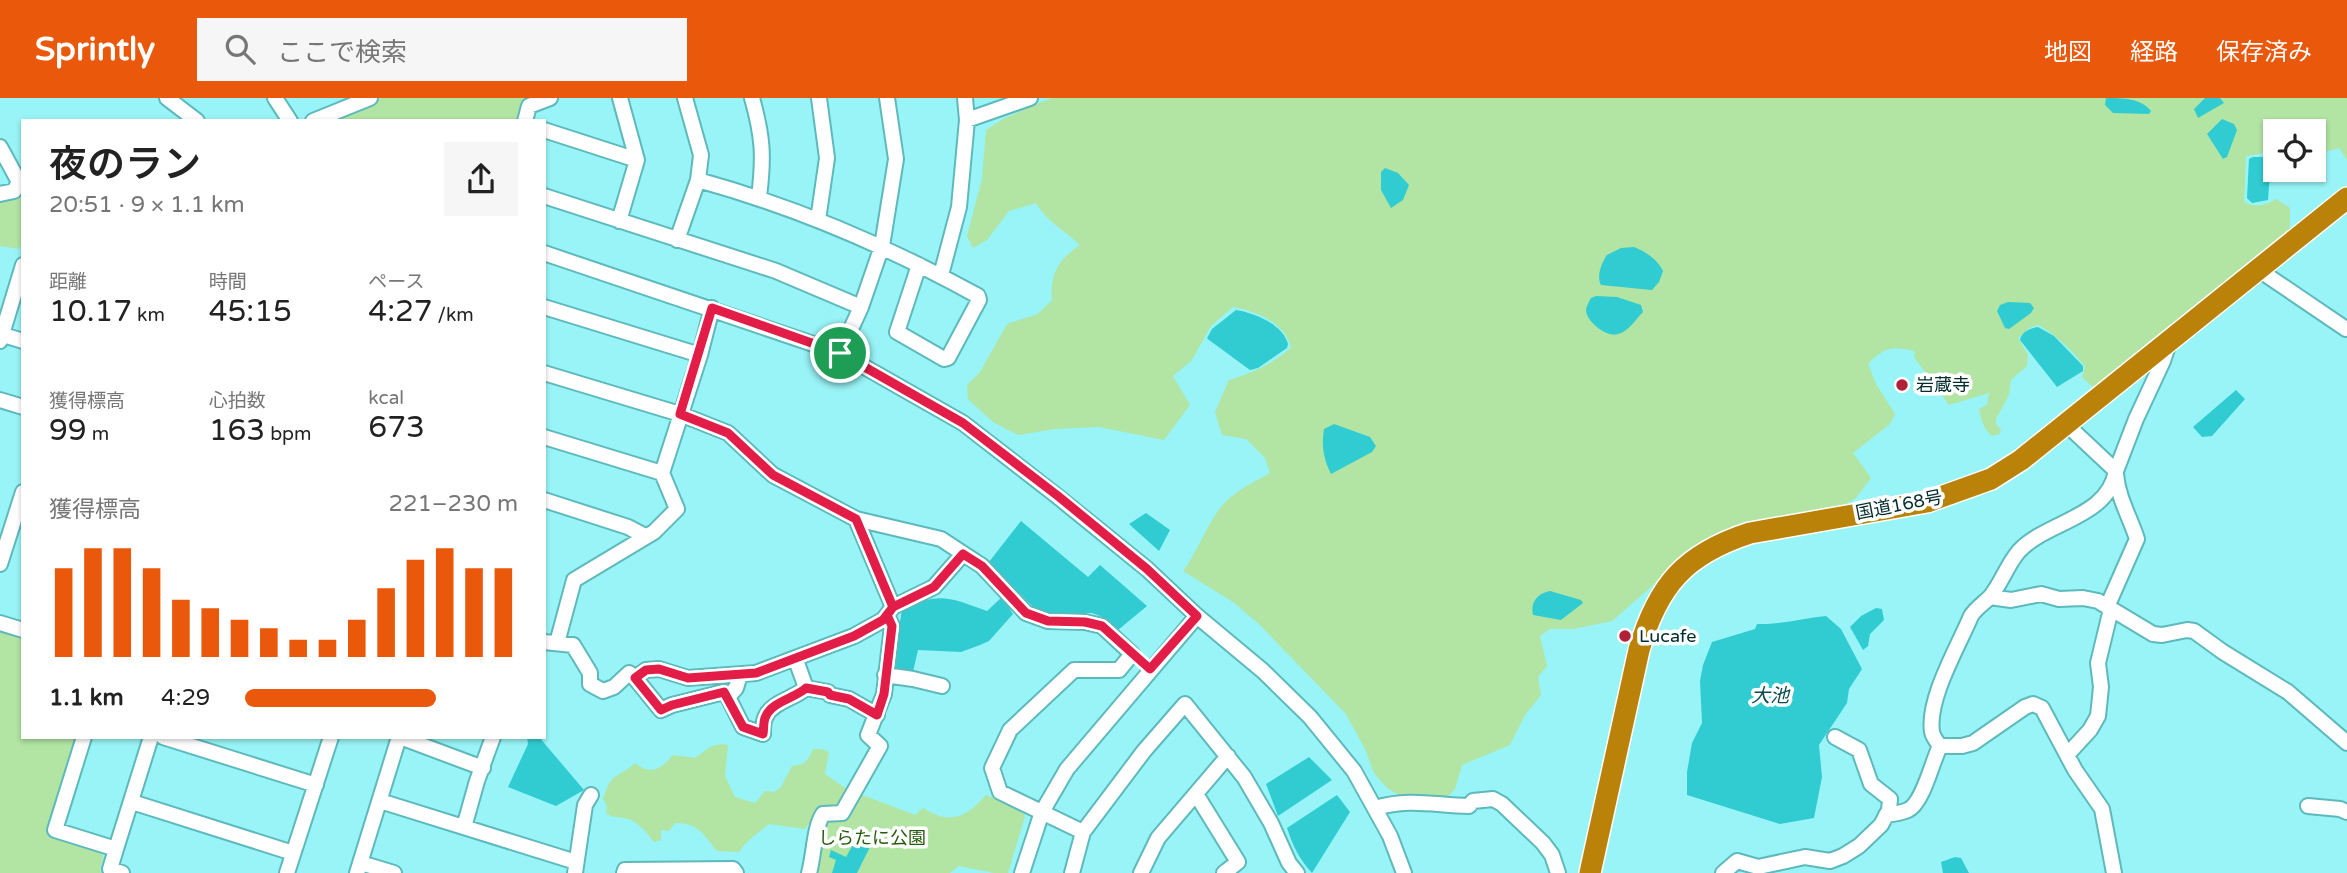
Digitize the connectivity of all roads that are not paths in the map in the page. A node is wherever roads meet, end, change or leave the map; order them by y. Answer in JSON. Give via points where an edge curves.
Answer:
{"nodes":[{"id":1,"x":167,"y":98,"type":"edge"},
{"id":2,"x":275,"y":98,"type":"edge"},
{"id":3,"x":551,"y":98,"type":"edge"},
{"id":4,"x":620,"y":98,"type":"edge"},
{"id":5,"x":685,"y":98,"type":"edge"},
{"id":6,"x":752,"y":98,"type":"edge"},
{"id":7,"x":819,"y":98,"type":"edge"},
{"id":8,"x":887,"y":98,"type":"edge"},
{"id":9,"x":965,"y":98,"type":"edge"},
{"id":10,"x":1030,"y":98,"type":"edge"},
{"id":11,"x":360,"y":99,"type":"edge"},
{"id":12,"x":1004,"y":103,"type":"edge"},
{"id":13,"x":194,"y":119,"type":"edge"},
{"id":14,"x":289,"y":119,"type":"edge"},
{"id":15,"x":317,"y":119,"type":"edge"},
{"id":16,"x":526,"y":119,"type":"edge"},
{"id":17,"x":967,"y":120,"type":"junction"},
{"id":18,"x":546,"y":131,"type":"edge"},
{"id":19,"x":0,"y":147,"type":"edge"},
{"id":20,"x":637,"y":160,"type":"junction"},
{"id":21,"x":698,"y":180,"type":"junction"},
{"id":22,"x":0,"y":194,"type":"edge"},
{"id":23,"x":546,"y":197,"type":"edge"},
{"id":24,"x":759,"y":197,"type":"junction"},
{"id":25,"x":2347,"y":198,"type":"edge"},
{"id":26,"x":818,"y":220,"type":"junction"},
{"id":27,"x":619,"y":221,"type":"junction"},
{"id":28,"x":677,"y":240,"type":"junction"},
{"id":29,"x":882,"y":246,"type":"junction"},
{"id":30,"x":546,"y":254,"type":"edge"},
{"id":31,"x":919,"y":265,"type":"junction"},
{"id":32,"x":2259,"y":270,"type":"junction"},
{"id":33,"x":21,"y":271,"type":"edge"},
{"id":34,"x":940,"y":275,"type":"junction"},
{"id":35,"x":861,"y":307,"type":"junction"},
{"id":36,"x":546,"y":308,"type":"edge"},
{"id":37,"x":712,"y":308,"type":"junction"},
{"id":38,"x":2346,"y":330,"type":"edge"},
{"id":39,"x":1,"y":336,"type":"edge"},
{"id":40,"x":21,"y":341,"type":"edge"},
{"id":41,"x":2169,"y":342,"type":"junction"},
{"id":42,"x":840,"y":353,"type":"junction"},
{"id":43,"x":699,"y":355,"type":"junction"},
{"id":44,"x":546,"y":374,"type":"edge"},
{"id":45,"x":0,"y":400,"type":"edge"},
{"id":46,"x":21,"y":406,"type":"edge"},
{"id":47,"x":680,"y":414,"type":"junction"},
{"id":48,"x":2066,"y":424,"type":"junction"},
{"id":49,"x":546,"y":438,"type":"edge"},
{"id":50,"x":2116,"y":472,"type":"junction"},
{"id":51,"x":662,"y":473,"type":"junction"},
{"id":52,"x":21,"y":498,"type":"edge"},
{"id":53,"x":546,"y":501,"type":"edge"},
{"id":54,"x":856,"y":519,"type":"junction"},
{"id":55,"x":645,"y":536,"type":"junction"},
{"id":56,"x":963,"y":554,"type":"junction"},
{"id":57,"x":0,"y":564,"type":"edge"},
{"id":58,"x":1990,"y":597,"type":"junction"},
{"id":59,"x":2109,"y":608,"type":"junction"},
{"id":60,"x":890,"y":611,"type":"junction"},
{"id":61,"x":1197,"y":616,"type":"junction"},
{"id":62,"x":0,"y":623,"type":"edge"},
{"id":63,"x":21,"y":629,"type":"edge"},
{"id":64,"x":551,"y":643,"type":"edge"},
{"id":65,"x":1132,"y":654,"type":"junction"},
{"id":66,"x":796,"y":660,"type":"junction"},
{"id":67,"x":1150,"y":669,"type":"junction"},
{"id":68,"x":740,"y":675,"type":"junction"},
{"id":69,"x":885,"y":675,"type":"junction"},
{"id":70,"x":635,"y":678,"type":"junction"},
{"id":71,"x":942,"y":687,"type":"dead end"},
{"id":72,"x":806,"y":688,"type":"junction"},
{"id":73,"x":728,"y":697,"type":"junction"},
{"id":74,"x":877,"y":715,"type":"junction"},
{"id":75,"x":1835,"y":737,"type":"dead end"},
{"id":76,"x":83,"y":739,"type":"edge"},
{"id":77,"x":150,"y":739,"type":"edge"},
{"id":78,"x":169,"y":739,"type":"edge"},
{"id":79,"x":330,"y":739,"type":"edge"},
{"id":80,"x":398,"y":739,"type":"edge"},
{"id":81,"x":404,"y":739,"type":"edge"},
{"id":82,"x":492,"y":739,"type":"edge"},
{"id":83,"x":2347,"y":743,"type":"edge"},
{"id":84,"x":1940,"y":746,"type":"junction"},
{"id":85,"x":1228,"y":755,"type":"junction"},
{"id":86,"x":2067,"y":755,"type":"junction"},
{"id":87,"x":482,"y":768,"type":"junction"},
{"id":88,"x":316,"y":785,"type":"junction"},
{"id":89,"x":1196,"y":794,"type":"junction"},
{"id":90,"x":591,"y":795,"type":"dead end"},
{"id":91,"x":380,"y":801,"type":"junction"},
{"id":92,"x":132,"y":803,"type":"junction"},
{"id":93,"x":2308,"y":806,"type":"dead end"},
{"id":94,"x":1375,"y":808,"type":"junction"},
{"id":95,"x":1042,"y":812,"type":"junction"},
{"id":96,"x":2347,"y":812,"type":"edge"},
{"id":97,"x":1886,"y":815,"type":"junction"},
{"id":98,"x":464,"y":827,"type":"junction"},
{"id":99,"x":1083,"y":832,"type":"junction"},
{"id":100,"x":116,"y":849,"type":"junction"},
{"id":101,"x":293,"y":853,"type":"junction"},
{"id":102,"x":359,"y":868,"type":"edge"},
{"id":103,"x":575,"y":868,"type":"edge"},
{"id":104,"x":1754,"y":869,"type":"edge"},
{"id":105,"x":122,"y":873,"type":"edge"},
{"id":106,"x":287,"y":873,"type":"edge"},
{"id":107,"x":394,"y":873,"type":"edge"},
{"id":108,"x":624,"y":873,"type":"edge"},
{"id":109,"x":736,"y":873,"type":"edge"},
{"id":110,"x":809,"y":873,"type":"edge"},
{"id":111,"x":1023,"y":873,"type":"edge"},
{"id":112,"x":1072,"y":873,"type":"edge"},
{"id":113,"x":1141,"y":873,"type":"edge"},
{"id":114,"x":1224,"y":873,"type":"edge"},
{"id":115,"x":1297,"y":873,"type":"edge"},
{"id":116,"x":1404,"y":873,"type":"edge"},
{"id":117,"x":1558,"y":873,"type":"edge"},
{"id":118,"x":1590,"y":873,"type":"edge"},
{"id":119,"x":1723,"y":873,"type":"edge"},
{"id":120,"x":2114,"y":873,"type":"edge"}],
"edges":[{"from":1,"to":13,"type":"street"},
{"from":2,"to":14,"type":"street"},
{"from":3,"to":16,"type":"street","via":[[529,106]]},
{"from":4,"to":20,"type":"street"},
{"from":5,"to":21,"type":"street","via":[[701,155]]},
{"from":6,"to":24,"type":"street","via":[[761,131]]},
{"from":7,"to":26,"type":"street","via":[[827,158]]},
{"from":8,"to":29,"type":"street","via":[[896,159]]},
{"from":9,"to":17,"type":"street"},
{"from":10,"to":12,"type":"street"},
{"from":11,"to":15,"type":"street"},
{"from":12,"to":17,"type":"street"},
{"from":17,"to":34,"type":"street","via":[[959,207]]},
{"from":18,"to":20,"type":"street"},
{"from":19,"to":22,"type":"street","via":[[19,182],[14,191]]},
{"from":20,"to":27,"type":"street"},
{"from":21,"to":24,"type":"street"},
{"from":21,"to":28,"type":"street"},
{"from":23,"to":27,"type":"street"},
{"from":24,"to":26,"type":"street"},
{"from":25,"to":32,"type":"highway","name":"国道168号"},
{"from":26,"to":29,"type":"street"},
{"from":27,"to":28,"type":"street"},
{"from":28,"to":35,"type":"street","via":[[776,271]]},
{"from":29,"to":31,"type":"street"},
{"from":29,"to":35,"type":"street"},
{"from":30,"to":37,"type":"street"},
{"from":31,"to":34,"type":"street"},
{"from":31,"to":34,"type":"street","via":[[897,332],[944,359],[979,300]]},
{"from":32,"to":38,"type":"street"},
{"from":32,"to":41,"type":"highway","name":"国道168号"},
{"from":33,"to":39,"type":"street"},
{"from":35,"to":42,"type":"street"},
{"from":36,"to":43,"type":"street"},
{"from":37,"to":42,"type":"street"},
{"from":37,"to":43,"type":"street"},
{"from":39,"to":40,"type":"street"},
{"from":41,"to":48,"type":"highway","name":"国道168号"},
{"from":41,"to":50,"type":"street"},
{"from":42,"to":61,"type":"street","via":[[963,423],[1118,545]]},
{"from":43,"to":47,"type":"street"},
{"from":44,"to":47,"type":"street"},
{"from":45,"to":46,"type":"street"},
{"from":47,"to":51,"type":"street"},
{"from":47,"to":54,"type":"street","via":[[728,433],[773,475]]},
{"from":48,"to":50,"type":"street"},
{"from":48,"to":118,"type":"highway","name":"国道168号","via":[[2021,460],[1962,491],[1927,502],[1751,533],[1724,542],[1677,575],[1648,618]]},
{"from":49,"to":51,"type":"street"},
{"from":50,"to":58,"type":"street","via":[[2112,487],[2091,507],[2018,552]]},
{"from":50,"to":59,"type":"street","via":[[2137,539]]},
{"from":51,"to":55,"type":"street","via":[[677,509]]},
{"from":52,"to":57,"type":"street"},
{"from":53,"to":55,"type":"street"},
{"from":54,"to":56,"type":"street","via":[[941,539]]},
{"from":54,"to":60,"type":"street"},
{"from":55,"to":64,"type":"street","via":[[574,580]]},
{"from":56,"to":60,"type":"street","via":[[934,587]]},
{"from":56,"to":65,"type":"street","via":[[982,566],[1026,613],[1048,621],[1102,626]]},
{"from":58,"to":59,"type":"street","via":[[2011,600],[2041,594],[2059,600],[2098,601]]},
{"from":58,"to":84,"type":"street","via":[[1971,616],[1935,696],[1932,734]]},
{"from":59,"to":83,"type":"street","via":[[2153,634],[2194,631],[2288,692]]},
{"from":59,"to":86,"type":"street","via":[[2098,663],[2098,716]]},
{"from":60,"to":66,"type":"street","via":[[854,636]]},
{"from":60,"to":69,"type":"street"},
{"from":61,"to":67,"type":"street"},
{"from":61,"to":94,"type":"street","via":[[1310,717],[1354,771]]},
{"from":62,"to":63,"type":"street"},
{"from":64,"to":70,"type":"street","via":[[573,645],[590,673],[590,684],[603,691],[629,673]]},
{"from":65,"to":67,"type":"street"},
{"from":65,"to":95,"type":"street","via":[[1119,670],[1074,670],[1010,730],[992,768],[1000,792]]},
{"from":66,"to":68,"type":"street"},
{"from":66,"to":72,"type":"street"},
{"from":67,"to":95,"type":"street","via":[[1067,769]]},
{"from":68,"to":70,"type":"street","via":[[688,678],[659,669],[646,670]]},
{"from":68,"to":73,"type":"street"},
{"from":69,"to":71,"type":"street"},
{"from":69,"to":74,"type":"street"},
{"from":70,"to":73,"type":"street","via":[[661,710],[724,692]]},
{"from":72,"to":73,"type":"street","via":[[766,715],[763,734],[743,727]]},
{"from":72,"to":74,"type":"street","via":[[849,699]]},
{"from":74,"to":110,"type":"street","via":[[868,735],[880,746],[842,813],[823,814],[818,821]]},
{"from":75,"to":97,"type":"street","via":[[1859,750],[1871,784],[1890,799]]},
{"from":76,"to":100,"type":"street","via":[[55,830]]},
{"from":77,"to":92,"type":"street"},
{"from":78,"to":88,"type":"street"},
{"from":79,"to":88,"type":"street"},
{"from":80,"to":91,"type":"street"},
{"from":81,"to":87,"type":"street"},
{"from":82,"to":87,"type":"street"},
{"from":84,"to":86,"type":"street","via":[[1973,743],[2033,704],[2042,708]]},
{"from":84,"to":97,"type":"street","via":[[1916,803]]},
{"from":85,"to":89,"type":"street"},
{"from":85,"to":99,"type":"street","via":[[1185,704]]},
{"from":85,"to":115,"type":"street"},
{"from":86,"to":120,"type":"street","via":[[2102,808]]},
{"from":87,"to":98,"type":"street"},
{"from":88,"to":101,"type":"street"},
{"from":89,"to":113,"type":"street","via":[[1158,838]]},
{"from":89,"to":114,"type":"street","via":[[1238,862]]},
{"from":90,"to":103,"type":"street","via":[[584,805]]},
{"from":91,"to":98,"type":"street"},
{"from":91,"to":102,"type":"street"},
{"from":92,"to":100,"type":"street"},
{"from":92,"to":101,"type":"street"},
{"from":93,"to":96,"type":"street"},
{"from":94,"to":116,"type":"street"},
{"from":94,"to":117,"type":"street","via":[[1417,801],[1469,806],[1473,801],[1493,799],[1543,843]]},
{"from":95,"to":99,"type":"street"},
{"from":95,"to":111,"type":"street"},
{"from":97,"to":104,"type":"street","via":[[1859,846],[1830,861],[1805,857]]},
{"from":98,"to":103,"type":"street"},
{"from":99,"to":112,"type":"street"},
{"from":100,"to":105,"type":"street","via":[[110,869]]},
{"from":101,"to":106,"type":"street"},
{"from":102,"to":107,"type":"street"},
{"from":104,"to":119,"type":"street","via":[[1737,861]]},
{"from":108,"to":109,"type":"street","via":[[720,869]]}]}
